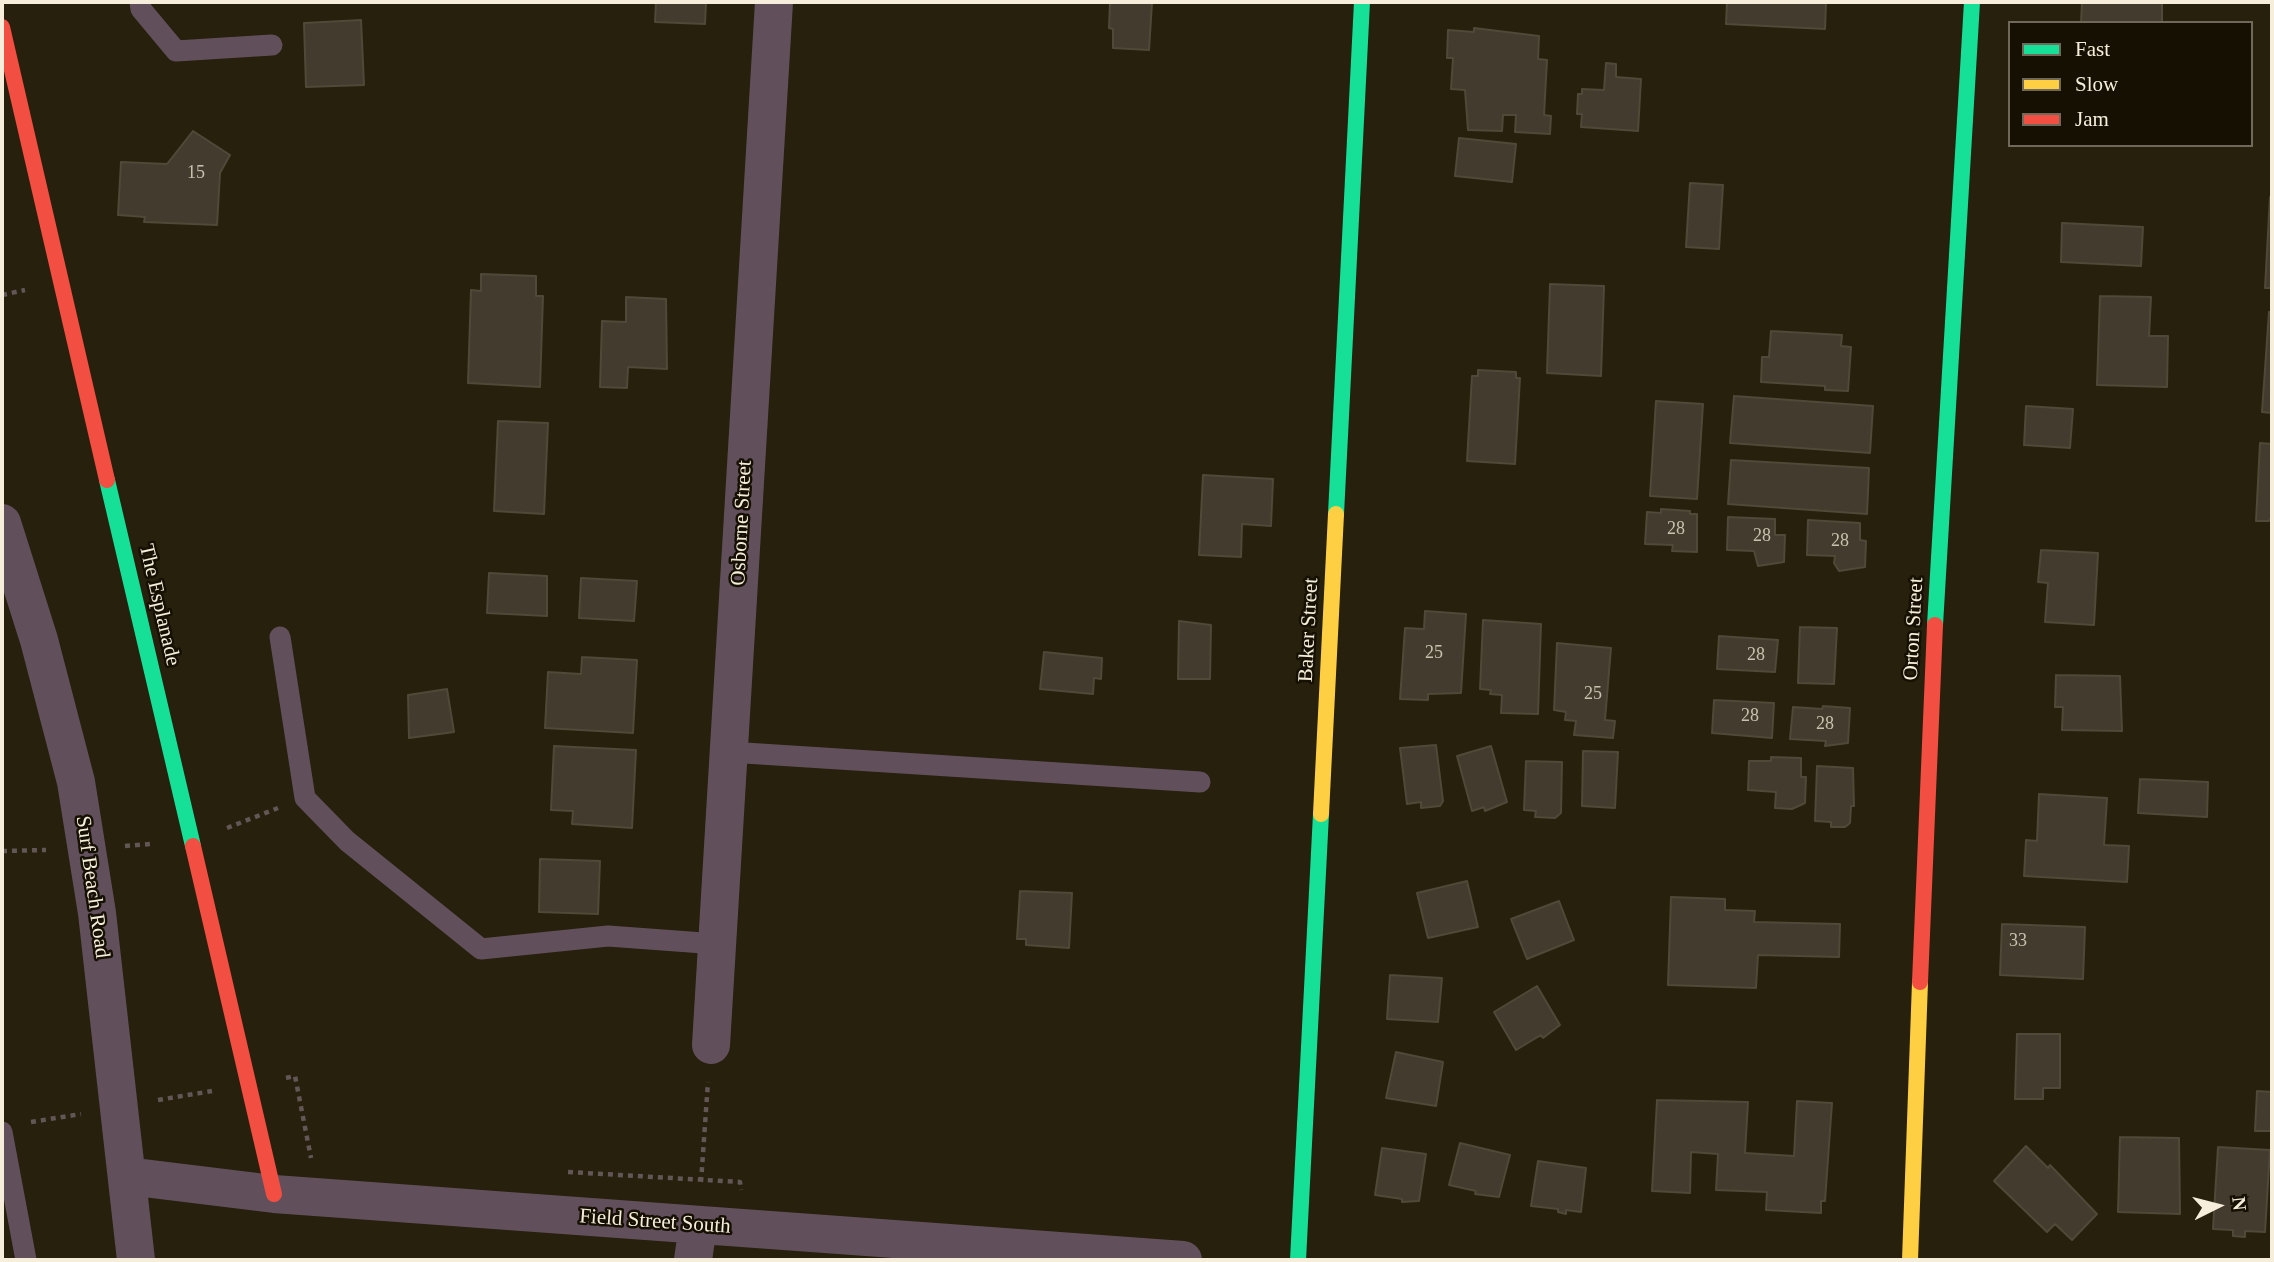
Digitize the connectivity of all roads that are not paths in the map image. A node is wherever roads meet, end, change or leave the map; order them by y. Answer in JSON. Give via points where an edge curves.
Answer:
{"nodes":[{"id":1,"x":140,"y":2,"type":"edge"},
{"id":2,"x":774,"y":2,"type":"edge"},
{"id":3,"x":1362,"y":2,"type":"edge"},
{"id":4,"x":1972,"y":2,"type":"edge"},
{"id":5,"x":2,"y":27,"type":"edge"},
{"id":6,"x":272,"y":45,"type":"dead end"},
{"id":7,"x":4,"y":535,"type":"edge"},
{"id":8,"x":280,"y":637,"type":"dead end"},
{"id":9,"x":729,"y":752,"type":"junction"},
{"id":10,"x":1200,"y":782,"type":"dead end"},
{"id":11,"x":717,"y":944,"type":"junction"},
{"id":12,"x":711,"y":1045,"type":"road end"},
{"id":13,"x":2,"y":1132,"type":"edge"},
{"id":14,"x":127,"y":1176,"type":"junction"},
{"id":15,"x":274,"y":1194,"type":"junction"},
{"id":16,"x":696,"y":1242,"type":"edge"},
{"id":17,"x":26,"y":1260,"type":"edge"},
{"id":18,"x":136,"y":1260,"type":"edge"},
{"id":19,"x":1183,"y":1260,"type":"edge"},
{"id":20,"x":1298,"y":1260,"type":"edge"},
{"id":21,"x":1910,"y":1260,"type":"edge"}],
"edges":[{"from":1,"to":6,"type":"lane","via":[[176,51]]},
{"from":2,"to":9,"type":"street","name":"Osborne Street"},
{"from":3,"to":20,"type":"street","name":"Baker Street"},
{"from":4,"to":21,"type":"street","name":"Orton Street","via":[[1932,670]]},
{"from":5,"to":15,"type":"street","name":"The Esplanade"},
{"from":7,"to":14,"type":"street","name":"Surf Beach Road","via":[[58,706],[76,782],[97,913]]},
{"from":8,"to":11,"type":"lane","via":[[305,798],[347,841],[481,949],[608,936]]},
{"from":9,"to":10,"type":"lane"},
{"from":9,"to":11,"type":"street","name":"Osborne Street"},
{"from":11,"to":12,"type":"street","name":"Osborne Street"},
{"from":13,"to":17,"type":"lane"},
{"from":14,"to":15,"type":"street","name":"Field Street South"},
{"from":14,"to":18,"type":"street","name":"Surf Beach Road"},
{"from":15,"to":16,"type":"street","name":"Field Street South"},
{"from":16,"to":19,"type":"street","name":"Field Street South","via":[[745,1228]]}]}
